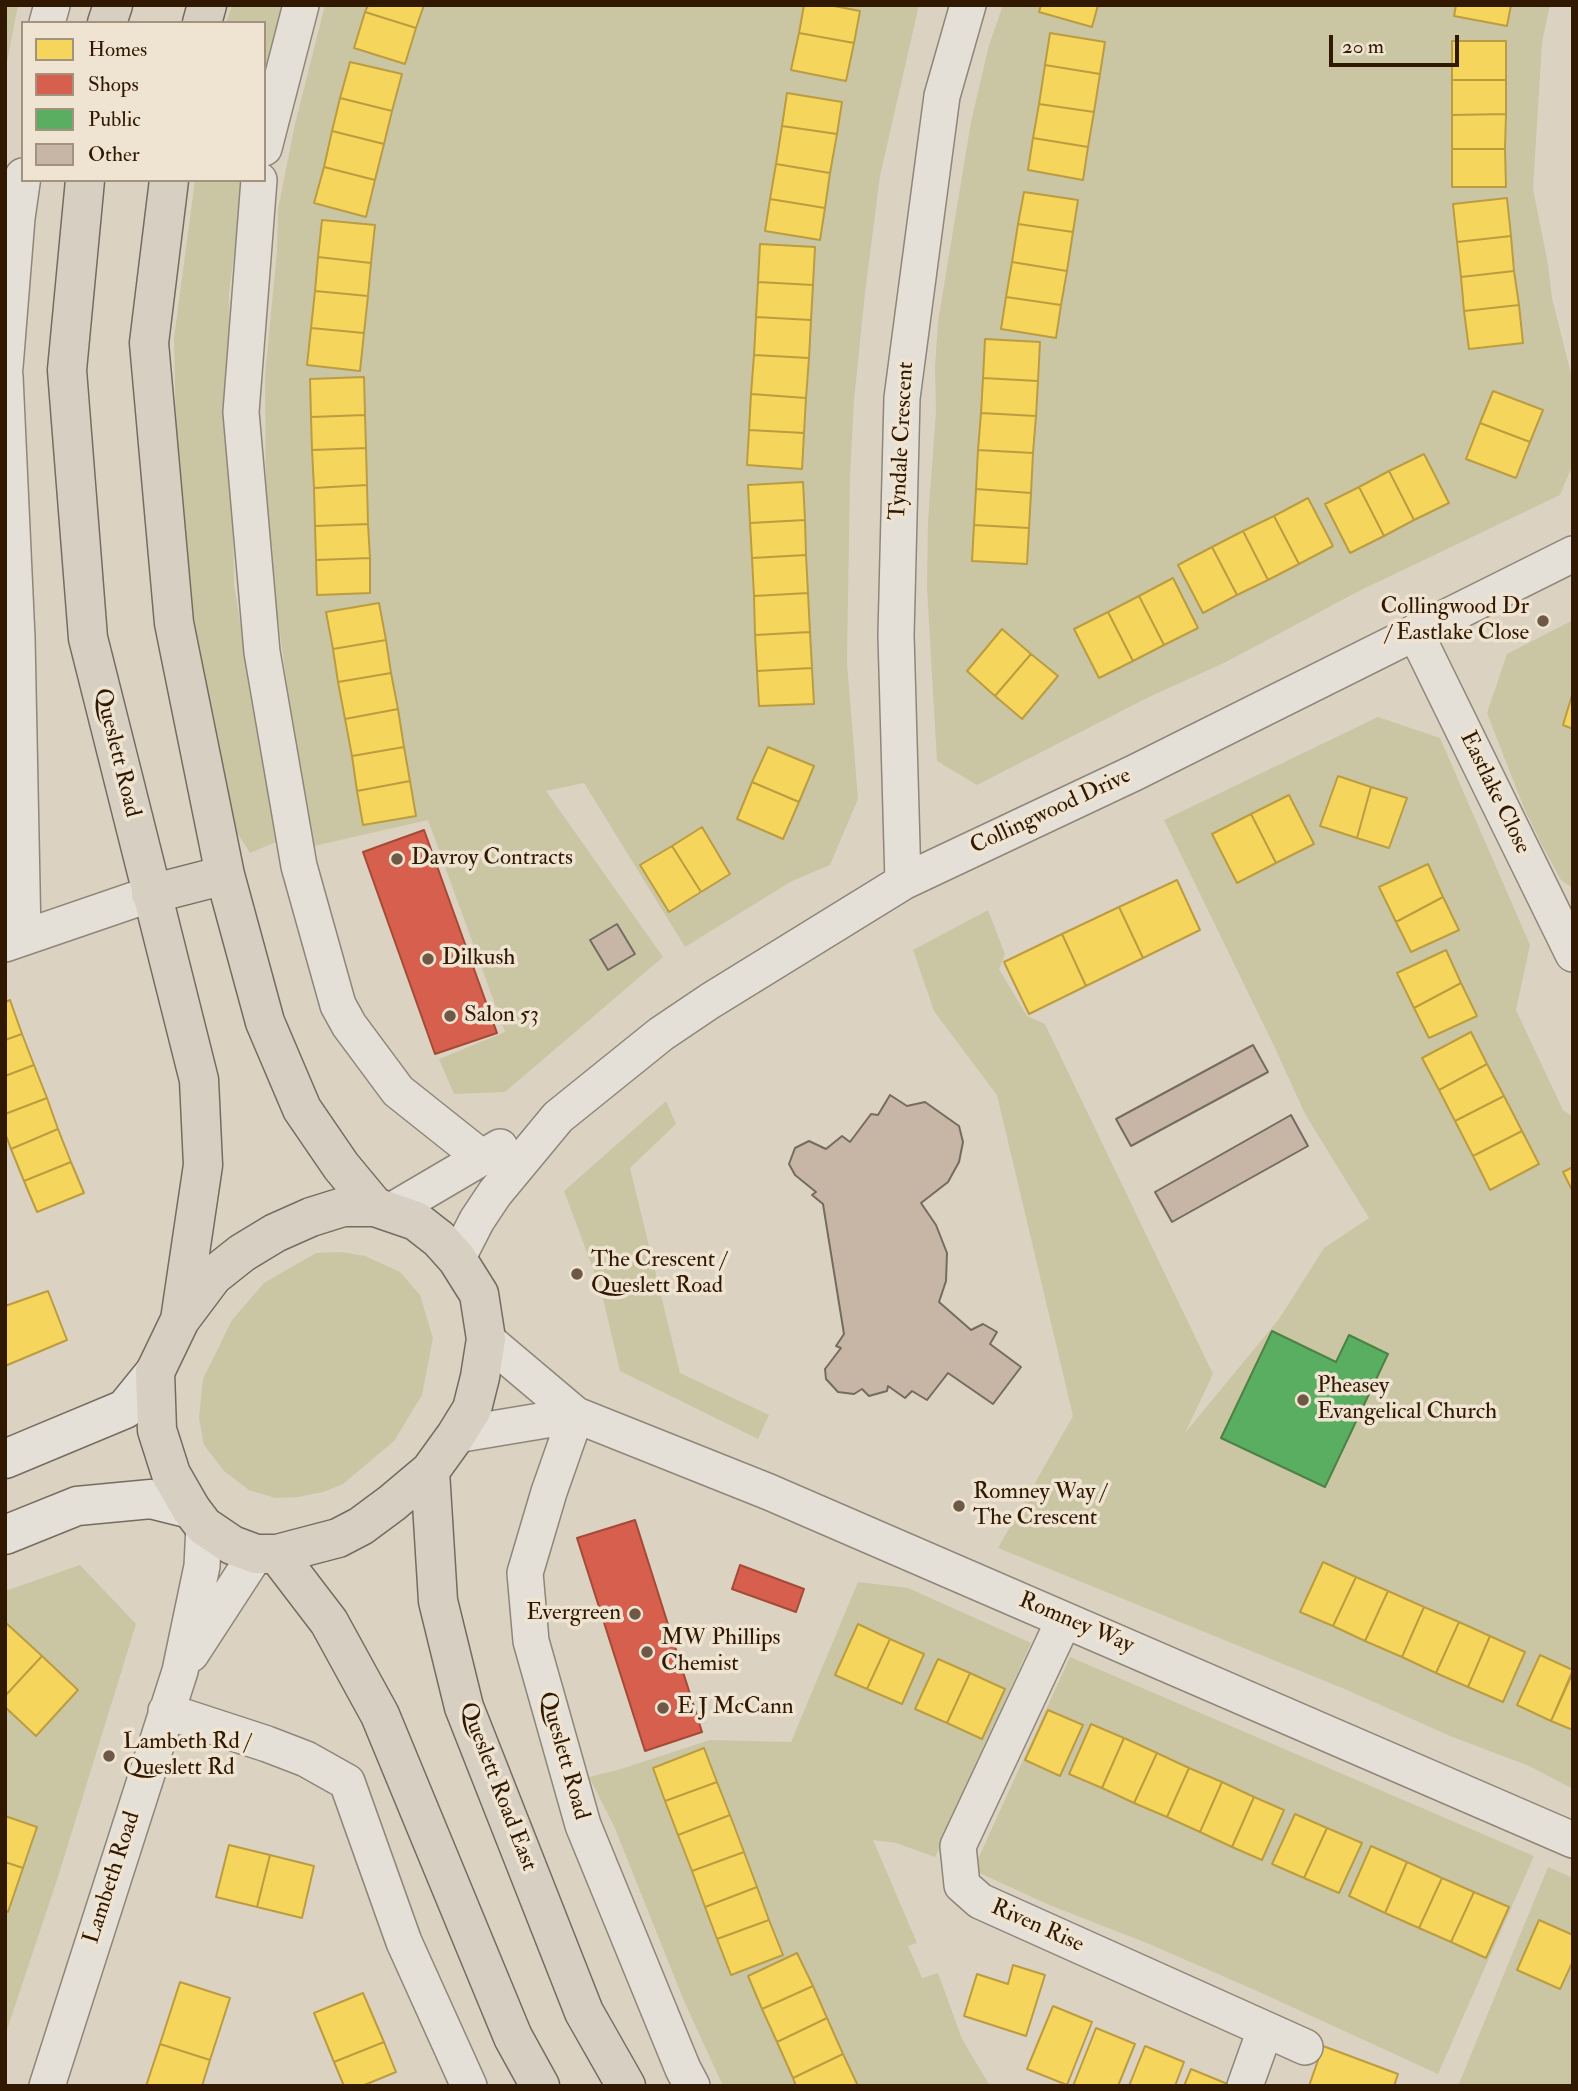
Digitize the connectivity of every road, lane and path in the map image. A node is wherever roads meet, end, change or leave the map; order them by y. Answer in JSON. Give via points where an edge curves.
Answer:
{"nodes":[{"id":1,"x":301,"y":5,"type":"edge"},
{"id":2,"x":968,"y":5,"type":"edge"},
{"id":3,"x":266,"y":140,"type":"edge"},
{"id":4,"x":22,"y":182,"type":"edge"},
{"id":5,"x":85,"y":182,"type":"edge"},
{"id":6,"x":169,"y":182,"type":"edge"},
{"id":7,"x":259,"y":182,"type":"edge"},
{"id":8,"x":5,"y":367,"type":"edge"},
{"id":9,"x":5,"y":376,"type":"edge"},
{"id":10,"x":1573,"y":554,"type":"edge"},
{"id":11,"x":1415,"y":632,"type":"junction"},
{"id":12,"x":225,"y":875,"type":"junction"},
{"id":13,"x":903,"y":882,"type":"junction"},
{"id":14,"x":151,"y":894,"type":"junction"},
{"id":15,"x":14,"y":940,"type":"edge"},
{"id":16,"x":1573,"y":954,"type":"edge"},
{"id":17,"x":558,"y":1117,"type":"junction"},
{"id":18,"x":481,"y":1157,"type":"junction"},
{"id":19,"x":383,"y":1209,"type":"junction"},
{"id":20,"x":457,"y":1259,"type":"junction"},
{"id":21,"x":180,"y":1320,"type":"junction"},
{"id":22,"x":486,"y":1339,"type":"junction"},
{"id":23,"x":155,"y":1372,"type":"junction"},
{"id":24,"x":576,"y":1415,"type":"junction"},
{"id":25,"x":456,"y":1435,"type":"junction"},
{"id":26,"x":5,"y":1460,"type":"edge"},
{"id":27,"x":430,"y":1471,"type":"junction"},
{"id":28,"x":197,"y":1518,"type":"junction"},
{"id":29,"x":5,"y":1535,"type":"edge"},
{"id":30,"x":266,"y":1554,"type":"junction"},
{"id":31,"x":1064,"y":1620,"type":"junction"},
{"id":32,"x":180,"y":1671,"type":"junction"},
{"id":33,"x":166,"y":1711,"type":"junction"},
{"id":34,"x":1573,"y":1840,"type":"edge"},
{"id":35,"x":1265,"y":2029,"type":"junction"},
{"id":36,"x":1305,"y":2047,"type":"dead end"},
{"id":37,"x":47,"y":2086,"type":"edge"},
{"id":38,"x":469,"y":2086,"type":"edge"},
{"id":39,"x":540,"y":2086,"type":"edge"},
{"id":40,"x":626,"y":2086,"type":"edge"},
{"id":41,"x":692,"y":2086,"type":"edge"},
{"id":42,"x":1245,"y":2086,"type":"edge"}],
"edges":[{"from":1,"to":3,"type":"street"},
{"from":2,"to":13,"type":"street","name":"Tyndale Crescent","via":[[942,96],[902,398],[896,635]]},
{"from":4,"to":8,"type":"street"},
{"from":5,"to":14,"type":"highway","name":"Queslett Road","via":[[67,370],[88,638]]},
{"from":6,"to":12,"type":"highway","via":[[149,343],[174,623]]},
{"from":7,"to":18,"type":"street","via":[[241,412],[262,652],[299,866],[338,1005],[349,1025],[398,1091]]},
{"from":9,"to":15,"type":"street","via":[[17,638]]},
{"from":10,"to":11,"type":"street","name":"Collingwood Drive"},
{"from":11,"to":13,"type":"street","name":"Collingwood Drive"},
{"from":11,"to":16,"type":"street","name":"Eastlake Close"},
{"from":12,"to":14,"type":"highway"},
{"from":12,"to":19,"type":"highway","via":[[265,1022],[302,1109],[341,1166]]},
{"from":13,"to":17,"type":"street","name":"Collingwood Drive","via":[[661,1034]]},
{"from":14,"to":15,"type":"street"},
{"from":14,"to":21,"type":"highway","name":"Queslett Road","via":[[199,1080],[203,1165]]},
{"from":17,"to":18,"type":"street","name":"Collingwood Drive"},
{"from":17,"to":20,"type":"street","name":"Collingwood Drive","via":[[495,1193]]},
{"from":18,"to":19,"type":"street","name":"Collingwood Drive"},
{"from":19,"to":20,"type":"highway","via":[[416,1221]]},
{"from":19,"to":21,"type":"highway","via":[[342,1207],[264,1240],[213,1276]]},
{"from":20,"to":22,"type":"highway","via":[[479,1294]]},
{"from":21,"to":23,"type":"highway"},
{"from":22,"to":24,"type":"street","name":"Romney Way"},
{"from":22,"to":25,"type":"highway","via":[[472,1409]]},
{"from":23,"to":26,"type":"main road","via":[[125,1409]]},
{"from":23,"to":28,"type":"highway","via":[[156,1430],[171,1474]]},
{"from":24,"to":25,"type":"street"},
{"from":24,"to":31,"type":"street","name":"Romney Way","via":[[769,1492]]},
{"from":24,"to":41,"type":"street","name":"Queslett Road","via":[[525,1573],[531,1640],[583,1825]]},
{"from":25,"to":27,"type":"highway"},
{"from":27,"to":30,"type":"highway","via":[[361,1526],[338,1538]]},
{"from":27,"to":40,"type":"highway","name":"Queslett Road East","via":[[438,1601],[464,1707],[584,2012]]},
{"from":28,"to":29,"type":"main road","via":[[151,1499],[77,1506]]},
{"from":28,"to":30,"type":"highway","via":[[232,1545]]},
{"from":28,"to":32,"type":"street","name":"Lambeth Road","via":[[202,1566]]},
{"from":30,"to":32,"type":"street","name":"Lambeth Road"},
{"from":30,"to":39,"type":"highway","via":[[329,1622],[380,1715],[513,2037]]},
{"from":31,"to":34,"type":"street","name":"Romney Way"},
{"from":31,"to":35,"type":"street","name":"Riven Rise","via":[[958,1846],[962,1885],[980,1901]]},
{"from":32,"to":33,"type":"street","name":"Lambeth Road"},
{"from":33,"to":37,"type":"street","name":"Lambeth Road"},
{"from":33,"to":38,"type":"street","via":[[306,1759],[347,1782],[404,1942]]},
{"from":35,"to":36,"type":"street","name":"Riven Rise"},
{"from":35,"to":42,"type":"street"}]}
